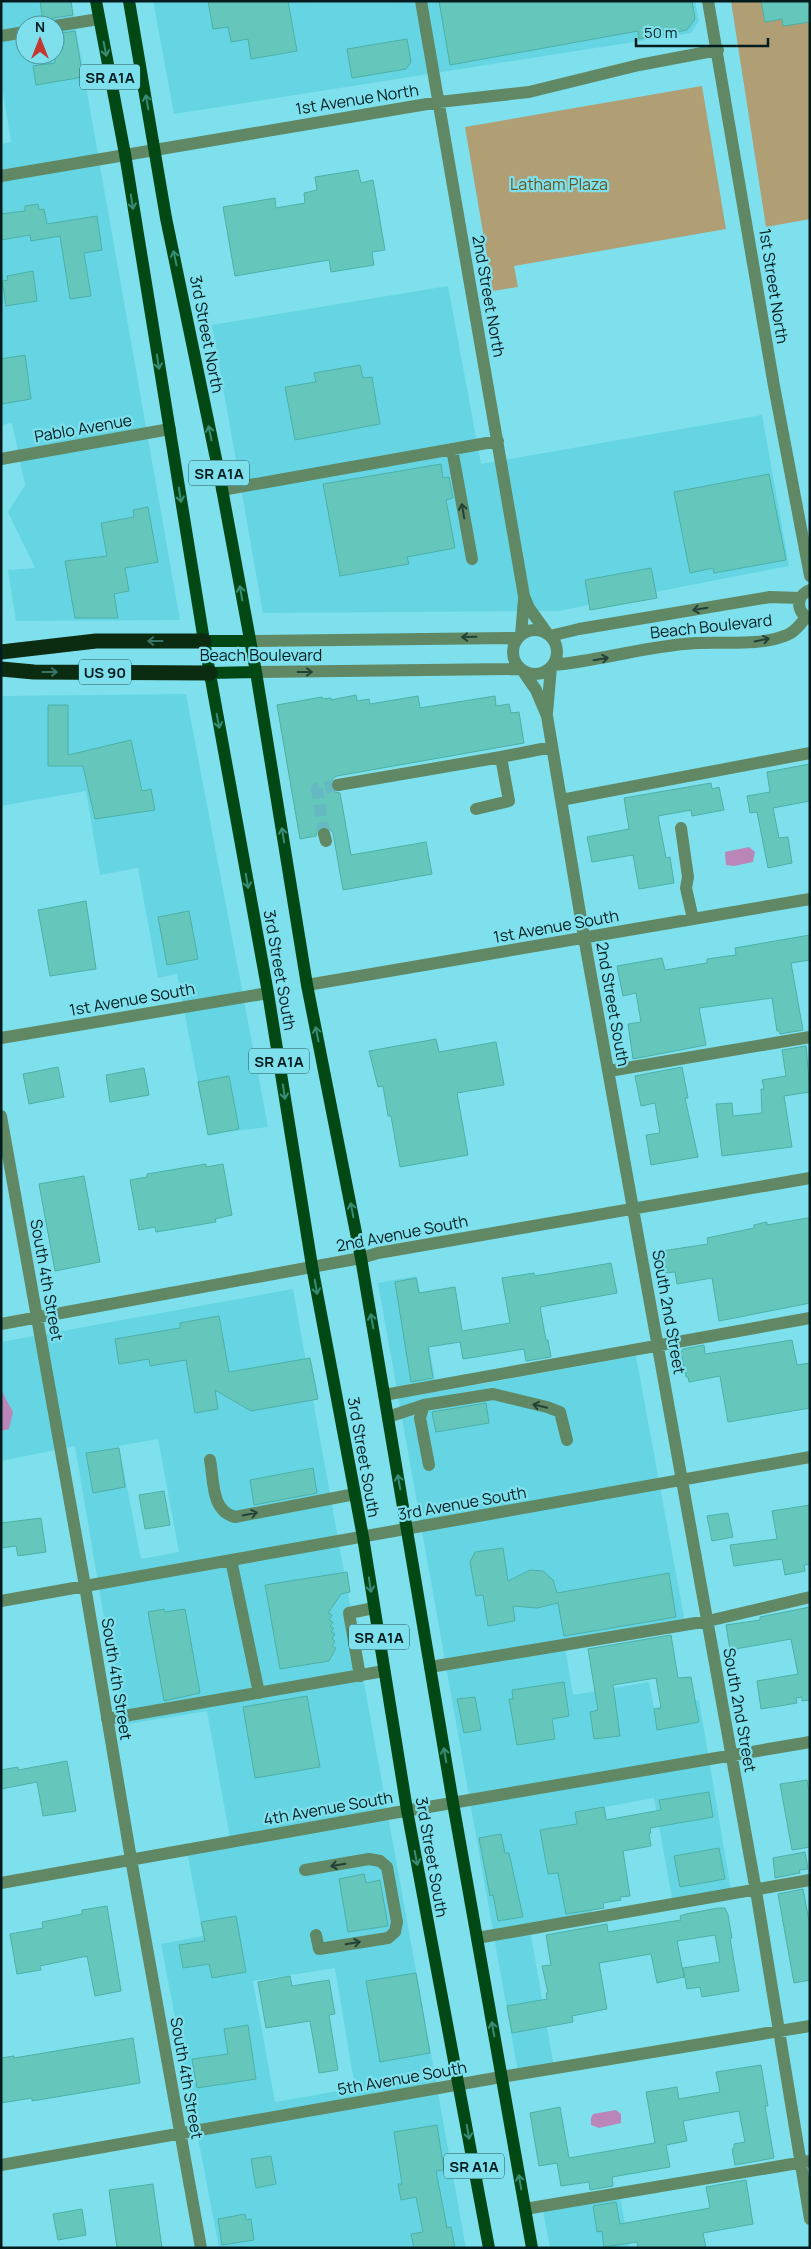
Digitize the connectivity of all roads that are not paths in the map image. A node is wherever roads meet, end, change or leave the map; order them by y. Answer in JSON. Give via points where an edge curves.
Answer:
{"nodes":[{"id":1,"x":96,"y":1,"type":"edge"},
{"id":2,"x":129,"y":1,"type":"edge"},
{"id":3,"x":421,"y":1,"type":"edge"},
{"id":4,"x":708,"y":1,"type":"edge"},
{"id":5,"x":100,"y":19,"type":"junction"},
{"id":6,"x":65,"y":24,"type":"edge"},
{"id":7,"x":15,"y":34,"type":"edge"},
{"id":8,"x":1,"y":36,"type":"edge"},
{"id":9,"x":718,"y":50,"type":"junction"},
{"id":10,"x":439,"y":102,"type":"junction"},
{"id":11,"x":155,"y":150,"type":"junction"},
{"id":12,"x":124,"y":154,"type":"junction"},
{"id":13,"x":1,"y":176,"type":"edge"},
{"id":14,"x":170,"y":429,"type":"junction"},
{"id":15,"x":498,"y":441,"type":"junction"},
{"id":16,"x":452,"y":449,"type":"junction"},
{"id":17,"x":1,"y":459,"type":"edge"},
{"id":18,"x":222,"y":490,"type":"junction"},
{"id":19,"x":472,"y":559,"type":"dead end"},
{"id":20,"x":810,"y":576,"type":"edge"},
{"id":21,"x":805,"y":594,"type":"edge"},
{"id":22,"x":524,"y":596,"type":"junction"},
{"id":23,"x":808,"y":618,"type":"edge"},
{"id":24,"x":549,"y":635,"type":"junction"},
{"id":25,"x":519,"y":636,"type":"junction"},
{"id":26,"x":204,"y":641,"type":"junction"},
{"id":27,"x":250,"y":641,"type":"junction"},
{"id":28,"x":1,"y":652,"type":"edge"},
{"id":29,"x":552,"y":666,"type":"junction"},
{"id":30,"x":1,"y":668,"type":"edge"},
{"id":31,"x":522,"y":670,"type":"junction"},
{"id":32,"x":256,"y":672,"type":"junction"},
{"id":33,"x":210,"y":673,"type":"junction"},
{"id":34,"x":547,"y":716,"type":"junction"},
{"id":35,"x":552,"y":747,"type":"junction"},
{"id":36,"x":810,"y":753,"type":"edge"},
{"id":37,"x":501,"y":757,"type":"junction"},
{"id":38,"x":338,"y":785,"type":"tunnel mouth"},
{"id":39,"x":561,"y":800,"type":"junction"},
{"id":40,"x":476,"y":809,"type":"dead end"},
{"id":41,"x":681,"y":828,"type":"dead end"},
{"id":42,"x":810,"y":900,"type":"edge"},
{"id":43,"x":693,"y":919,"type":"junction"},
{"id":44,"x":584,"y":937,"type":"junction"},
{"id":45,"x":307,"y":985,"type":"junction"},
{"id":46,"x":268,"y":993,"type":"junction"},
{"id":47,"x":810,"y":1037,"type":"edge"},
{"id":48,"x":1,"y":1038,"type":"edge"},
{"id":49,"x":608,"y":1071,"type":"junction"},
{"id":50,"x":1,"y":1116,"type":"edge"},
{"id":51,"x":810,"y":1178,"type":"edge"},
{"id":52,"x":634,"y":1208,"type":"junction"},
{"id":53,"x":361,"y":1258,"type":"junction"},
{"id":54,"x":312,"y":1266,"type":"junction"},
{"id":55,"x":37,"y":1318,"type":"junction"},
{"id":56,"x":810,"y":1318,"type":"edge"},
{"id":57,"x":1,"y":1324,"type":"edge"},
{"id":58,"x":658,"y":1345,"type":"junction"},
{"id":59,"x":384,"y":1394,"type":"junction"},
{"id":60,"x":424,"y":1406,"type":"junction"},
{"id":61,"x":388,"y":1417,"type":"junction"},
{"id":62,"x":567,"y":1440,"type":"dead end"},
{"id":63,"x":810,"y":1457,"type":"edge"},
{"id":64,"x":210,"y":1460,"type":"dead end"},
{"id":65,"x":428,"y":1465,"type":"dead end"},
{"id":66,"x":683,"y":1480,"type":"junction"},
{"id":67,"x":355,"y":1494,"type":"junction"},
{"id":68,"x":407,"y":1530,"type":"junction"},
{"id":69,"x":363,"y":1536,"type":"junction"},
{"id":70,"x":231,"y":1560,"type":"junction"},
{"id":71,"x":85,"y":1586,"type":"junction"},
{"id":72,"x":810,"y":1597,"type":"edge"},
{"id":73,"x":1,"y":1601,"type":"edge"},
{"id":74,"x":374,"y":1608,"type":"junction"},
{"id":75,"x":708,"y":1621,"type":"junction"},
{"id":76,"x":430,"y":1667,"type":"junction"},
{"id":77,"x":384,"y":1672,"type":"junction"},
{"id":78,"x":360,"y":1676,"type":"junction"},
{"id":79,"x":259,"y":1693,"type":"junction"},
{"id":80,"x":107,"y":1720,"type":"junction"},
{"id":81,"x":810,"y":1742,"type":"edge"},
{"id":82,"x":732,"y":1757,"type":"junction"},
{"id":83,"x":453,"y":1803,"type":"junction"},
{"id":84,"x":407,"y":1810,"type":"junction"},
{"id":85,"x":131,"y":1859,"type":"junction"},
{"id":86,"x":305,"y":1870,"type":"dead end"},
{"id":87,"x":810,"y":1880,"type":"edge"},
{"id":88,"x":1,"y":1883,"type":"edge"},
{"id":89,"x":756,"y":1891,"type":"junction"},
{"id":90,"x":316,"y":1934,"type":"dead end"},
{"id":91,"x":477,"y":1938,"type":"junction"},
{"id":92,"x":810,"y":2026,"type":"edge"},
{"id":93,"x":780,"y":2031,"type":"junction"},
{"id":94,"x":501,"y":2077,"type":"junction"},
{"id":95,"x":460,"y":2084,"type":"junction"},
{"id":96,"x":180,"y":2133,"type":"junction"},
{"id":97,"x":805,"y":2162,"type":"edge"},
{"id":98,"x":1,"y":2165,"type":"edge"},
{"id":99,"x":525,"y":2209,"type":"junction"},
{"id":100,"x":810,"y":2219,"type":"edge"},
{"id":101,"x":201,"y":2248,"type":"edge"},
{"id":102,"x":489,"y":2248,"type":"edge"},
{"id":103,"x":532,"y":2248,"type":"edge"}],
"edges":[{"from":1,"to":5,"type":"main road","number":"SR A1A"},
{"from":11,"to":2,"type":"main road","name":"3rd Street North","number":"SR A1A","one_way":true},
{"from":3,"to":10,"type":"street","name":"2nd Street North"},
{"from":4,"to":9,"type":"street","name":"1st Street North"},
{"from":5,"to":6,"type":"street"},
{"from":5,"to":12,"type":"main road","number":"SR A1A","one_way":true},
{"from":7,"to":8,"type":"street"},
{"from":9,"to":10,"type":"street","name":"1st Avenue North","via":[[529,92]]},
{"from":9,"to":20,"type":"street","name":"1st Street North"},
{"from":10,"to":11,"type":"street","name":"1st Avenue North"},
{"from":10,"to":15,"type":"street","name":"2nd Street North"},
{"from":11,"to":12,"type":"street","name":"1st Avenue North"},
{"from":18,"to":11,"type":"main road","name":"3rd Street North","number":"SR A1A","one_way":true},
{"from":12,"to":13,"type":"street","name":"1st Avenue North"},
{"from":12,"to":14,"type":"main road","number":"SR A1A","one_way":true},
{"from":14,"to":17,"type":"street","name":"Pablo Avenue"},
{"from":14,"to":26,"type":"main road","number":"SR A1A","one_way":true},
{"from":15,"to":16,"type":"street"},
{"from":15,"to":22,"type":"street","name":"2nd Street North"},
{"from":16,"to":18,"type":"street"},
{"from":19,"to":16,"type":"street","one_way":true},
{"from":27,"to":18,"type":"main road","name":"3rd Street North","number":"SR A1A","one_way":true},
{"from":21,"to":23,"type":"street","via":[[800,610]]},
{"from":21,"to":24,"type":"street","name":"Beach Boulevard","one_way":true,"via":[[770,597]]},
{"from":22,"to":24,"type":"street"},
{"from":22,"to":25,"type":"street"},
{"from":29,"to":23,"type":"street","name":"Beach Boulevard","one_way":true,"via":[[683,644],[752,642],[787,635]]},
{"from":24,"to":25,"type":"street","via":[[535,630]]},
{"from":24,"to":29,"type":"street","via":[[557,650]]},
{"from":25,"to":27,"type":"street","name":"Beach Boulevard","one_way":true},
{"from":25,"to":31,"type":"street","via":[[513,654]]},
{"from":26,"to":27,"type":"main road","name":"Beach Boulevard","number":"US 90"},
{"from":26,"to":28,"type":"highway","name":"Beach Boulevard","number":"US 90","one_way":true,"via":[[96,641]]},
{"from":26,"to":33,"type":"main road","number":"SR A1A"},
{"from":27,"to":32,"type":"main road","name":"3rd Street North","number":"SR A1A"},
{"from":29,"to":31,"type":"street","via":[[540,674]]},
{"from":29,"to":34,"type":"street"},
{"from":30,"to":33,"type":"highway","name":"Beach Boulevard","number":"US 90","one_way":true,"via":[[34,672]]},
{"from":32,"to":31,"type":"street","name":"Beach Boulevard","one_way":true},
{"from":31,"to":34,"type":"street","via":[[536,690]]},
{"from":32,"to":33,"type":"main road","name":"Beach Boulevard","number":"US 90"},
{"from":45,"to":32,"type":"main road","name":"3rd Street South","number":"SR A1A","one_way":true},
{"from":33,"to":46,"type":"main road","name":"3rd Street South","number":"SR A1A","one_way":true},
{"from":34,"to":35,"type":"street","name":"2nd Street South"},
{"from":35,"to":37,"type":"street"},
{"from":35,"to":39,"type":"street","name":"2nd Street South"},
{"from":36,"to":39,"type":"street"},
{"from":37,"to":38,"type":"street"},
{"from":37,"to":40,"type":"street","via":[[509,801]]},
{"from":39,"to":44,"type":"street","name":"2nd Street South"},
{"from":41,"to":43,"type":"street","via":[[688,877],[686,888]]},
{"from":42,"to":43,"type":"street","name":"1st Avenue South"},
{"from":43,"to":44,"type":"street","name":"1st Avenue South"},
{"from":44,"to":45,"type":"street","name":"1st Avenue South"},
{"from":44,"to":49,"type":"street","name":"2nd Street South"},
{"from":53,"to":45,"type":"main road","name":"3rd Street South","number":"SR A1A","one_way":true},
{"from":46,"to":48,"type":"street","name":"1st Avenue South"},
{"from":46,"to":54,"type":"main road","name":"3rd Street South","number":"SR A1A","one_way":true},
{"from":47,"to":49,"type":"street"},
{"from":49,"to":52,"type":"street","name":"2nd Street South"},
{"from":50,"to":55,"type":"street","name":"South 4th Street"},
{"from":51,"to":52,"type":"street","name":"2nd Avenue South"},
{"from":52,"to":53,"type":"street","name":"2nd Avenue South","via":[[378,1252]]},
{"from":52,"to":58,"type":"street","name":"South 2nd Street"},
{"from":53,"to":54,"type":"street","name":"2nd Avenue South"},
{"from":59,"to":53,"type":"main road","name":"3rd Street South","number":"SR A1A","one_way":true},
{"from":54,"to":55,"type":"street","name":"2nd Avenue South"},
{"from":54,"to":67,"type":"main road","name":"3rd Street South","number":"SR A1A","one_way":true},
{"from":55,"to":57,"type":"street","name":"2nd Avenue South"},
{"from":55,"to":71,"type":"street","name":"South 4th Street"},
{"from":56,"to":58,"type":"street"},
{"from":58,"to":59,"type":"street"},
{"from":58,"to":66,"type":"street","name":"South 2nd Street"},
{"from":59,"to":61,"type":"main road","name":"3rd Street South","number":"SR A1A"},
{"from":60,"to":61,"type":"street"},
{"from":62,"to":60,"type":"street","one_way":true,"via":[[560,1412],[493,1394]]},
{"from":60,"to":65,"type":"street","via":[[420,1418]]},
{"from":68,"to":61,"type":"main road","name":"3rd Street South","number":"SR A1A","one_way":true},
{"from":63,"to":66,"type":"street","name":"3rd Avenue South"},
{"from":64,"to":67,"type":"street","one_way":true,"via":[[217,1506],[226,1515],[235,1517]]},
{"from":66,"to":68,"type":"street","name":"3rd Avenue South"},
{"from":66,"to":75,"type":"street","name":"South 2nd Street"},
{"from":67,"to":69,"type":"main road","name":"3rd Street South","number":"SR A1A"},
{"from":68,"to":69,"type":"street","name":"3rd Avenue South"},
{"from":68,"to":76,"type":"main road","name":"3rd Street South","number":"SR A1A"},
{"from":69,"to":70,"type":"street","name":"3rd Avenue South"},
{"from":69,"to":74,"type":"main road","name":"3rd Street South","number":"SR A1A","one_way":true},
{"from":70,"to":71,"type":"street","name":"3rd Avenue South"},
{"from":70,"to":79,"type":"street"},
{"from":71,"to":73,"type":"street","name":"3rd Avenue South"},
{"from":71,"to":80,"type":"street","name":"South 4th Street"},
{"from":72,"to":75,"type":"street"},
{"from":74,"to":77,"type":"main road","name":"3rd Street South","number":"SR A1A"},
{"from":74,"to":78,"type":"street","via":[[349,1613]]},
{"from":75,"to":76,"type":"street"},
{"from":75,"to":82,"type":"street","name":"South 2nd Street"},
{"from":83,"to":76,"type":"main road","name":"3rd Street South","number":"SR A1A","one_way":true},
{"from":77,"to":78,"type":"street"},
{"from":77,"to":84,"type":"main road","name":"3rd Street South","number":"SR A1A"},
{"from":78,"to":79,"type":"street"},
{"from":79,"to":80,"type":"street"},
{"from":80,"to":85,"type":"street","name":"South 4th Street"},
{"from":81,"to":82,"type":"street","name":"4th Avenue South"},
{"from":82,"to":83,"type":"street","name":"4th Avenue South"},
{"from":82,"to":89,"type":"street","name":"South 2nd Street"},
{"from":83,"to":84,"type":"street","name":"4th Avenue South"},
{"from":83,"to":91,"type":"main road","name":"3rd Street South","number":"SR A1A"},
{"from":84,"to":85,"type":"street","name":"4th Avenue South"},
{"from":84,"to":95,"type":"main road","name":"3rd Street South","number":"SR A1A","one_way":true},
{"from":85,"to":88,"type":"street","name":"4th Avenue South"},
{"from":85,"to":96,"type":"street","name":"South 4th Street"},
{"from":90,"to":86,"type":"street","one_way":true,"via":[[319,1949],[388,1938],[395,1932],[397,1922],[387,1867],[380,1861],[369,1859]]},
{"from":87,"to":89,"type":"street"},
{"from":89,"to":91,"type":"street"},
{"from":89,"to":93,"type":"street","name":"South 2nd Street"},
{"from":94,"to":91,"type":"main road","name":"3rd Street South","number":"SR A1A","one_way":true},
{"from":92,"to":93,"type":"street","name":"5th Avenue South"},
{"from":93,"to":94,"type":"street","name":"5th Avenue South"},
{"from":93,"to":97,"type":"street","name":"South 2nd Street"},
{"from":94,"to":95,"type":"street","name":"5th Avenue South"},
{"from":99,"to":94,"type":"main road","name":"3rd Street South","number":"SR A1A","one_way":true},
{"from":95,"to":96,"type":"street","name":"5th Avenue South"},
{"from":95,"to":102,"type":"main road","name":"3rd Street South","number":"SR A1A","one_way":true},
{"from":96,"to":98,"type":"street","name":"5th Avenue South"},
{"from":96,"to":101,"type":"street","name":"South 4th Street"},
{"from":97,"to":99,"type":"street"},
{"from":97,"to":100,"type":"street","name":"South 2nd Street"},
{"from":99,"to":103,"type":"main road","name":"3rd Street South","number":"SR A1A"}]}
